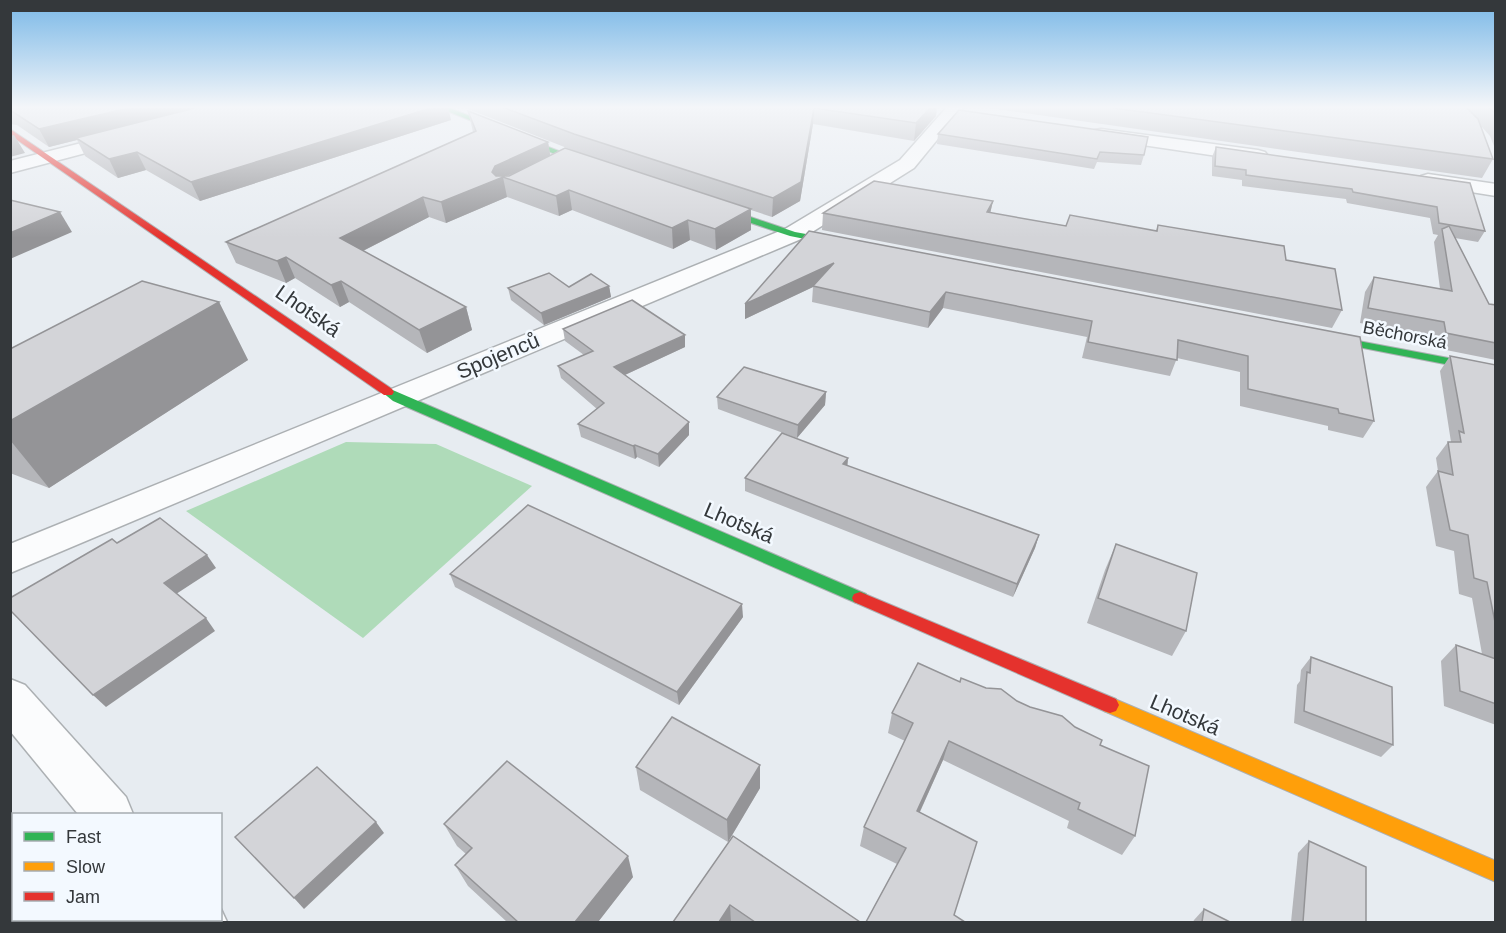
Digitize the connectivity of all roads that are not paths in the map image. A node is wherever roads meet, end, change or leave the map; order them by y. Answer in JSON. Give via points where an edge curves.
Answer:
{"nodes":[{"id":1,"x":39,"y":151,"type":"edge"},
{"id":2,"x":74,"y":151,"type":"edge"},
{"id":3,"x":555,"y":151,"type":"edge"},
{"id":4,"x":919,"y":151,"type":"edge"},
{"id":5,"x":1219,"y":151,"type":"edge"},
{"id":6,"x":48,"y":157,"type":"junction"},
{"id":7,"x":1271,"y":158,"type":"edge"},
{"id":8,"x":10,"y":167,"type":"edge"},
{"id":9,"x":615,"y":173,"type":"edge"},
{"id":10,"x":1413,"y":178,"type":"edge"},
{"id":11,"x":1494,"y":181,"type":"edge"},
{"id":12,"x":693,"y":200,"type":"edge"},
{"id":13,"x":793,"y":234,"type":"junction"},
{"id":14,"x":863,"y":248,"type":"edge"},
{"id":15,"x":1296,"y":332,"type":"edge"},
{"id":16,"x":1496,"y":371,"type":"edge"},
{"id":17,"x":397,"y":398,"type":"junction"},
{"id":18,"x":10,"y":559,"type":"edge"},
{"id":19,"x":10,"y":698,"type":"edge"},
{"id":20,"x":108,"y":813,"type":"edge"},
{"id":21,"x":1496,"y":872,"type":"edge"}],
"edges":[{"from":1,"to":6,"type":"street","name":"Lhotská"},
{"from":2,"to":6,"type":"street"},
{"from":3,"to":9,"type":"street"},
{"from":4,"to":13,"type":"street","name":"Spojenců","via":[[907,164]]},
{"from":5,"to":7,"type":"street"},
{"from":6,"to":8,"type":"street"},
{"from":6,"to":17,"type":"street","name":"Lhotská"},
{"from":10,"to":11,"type":"street"},
{"from":12,"to":13,"type":"street"},
{"from":13,"to":14,"type":"street"},
{"from":13,"to":17,"type":"street","name":"Spojenců"},
{"from":15,"to":16,"type":"street","name":"Běchorská"},
{"from":17,"to":18,"type":"street","name":"Spojenců"},
{"from":17,"to":21,"type":"street","name":"Lhotská"},
{"from":19,"to":20,"type":"street"}]}
